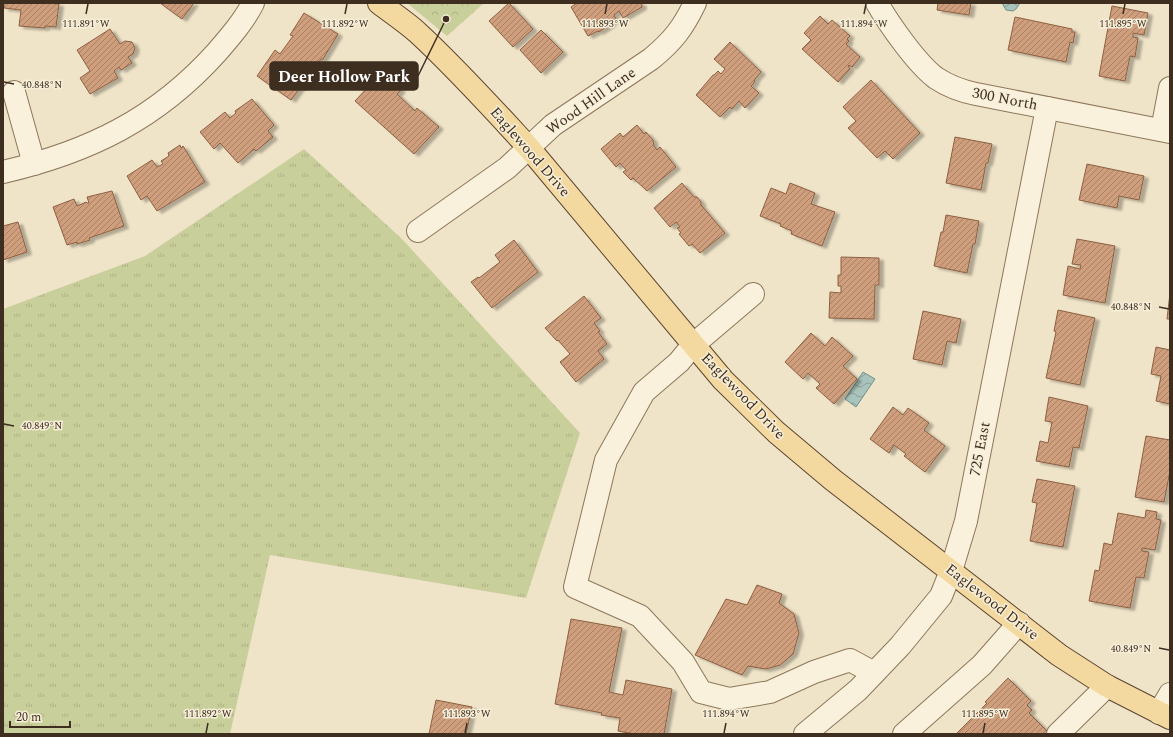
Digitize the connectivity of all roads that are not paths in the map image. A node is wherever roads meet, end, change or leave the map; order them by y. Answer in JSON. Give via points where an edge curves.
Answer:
{"nodes":[{"id":1,"x":253,"y":3,"type":"edge"},
{"id":2,"x":378,"y":3,"type":"edge"},
{"id":3,"x":694,"y":3,"type":"edge"},
{"id":4,"x":877,"y":3,"type":"edge"},
{"id":5,"x":1170,"y":88,"type":"edge"},
{"id":6,"x":14,"y":92,"type":"dead end"},
{"id":7,"x":1047,"y":108,"type":"junction"},
{"id":8,"x":1166,"y":131,"type":"edge"},
{"id":9,"x":529,"y":148,"type":"junction"},
{"id":10,"x":34,"y":164,"type":"junction"},
{"id":11,"x":3,"y":172,"type":"edge"},
{"id":12,"x":418,"y":231,"type":"dead end"},
{"id":13,"x":752,"y":294,"type":"dead end"},
{"id":14,"x":693,"y":344,"type":"junction"},
{"id":15,"x":951,"y":571,"type":"junction"},
{"id":16,"x":1018,"y":623,"type":"junction"},
{"id":17,"x":874,"y":673,"type":"junction"},
{"id":18,"x":1107,"y":686,"type":"junction"},
{"id":19,"x":1170,"y":694,"type":"edge"},
{"id":20,"x":1165,"y":715,"type":"edge"},
{"id":21,"x":805,"y":734,"type":"edge"},
{"id":22,"x":904,"y":734,"type":"edge"},
{"id":23,"x":1058,"y":734,"type":"edge"}],
"edges":[{"from":1,"to":10,"type":"street","via":[[206,64],[146,114],[123,129],[80,149]]},
{"from":2,"to":9,"type":"main road","name":"Eaglewood Drive","via":[[417,32]]},
{"from":3,"to":9,"type":"street","name":"Wood Hill Lane","via":[[678,34],[666,46],[553,125]]},
{"from":4,"to":7,"type":"street","name":"300 North","via":[[924,67],[947,85],[976,94]]},
{"from":5,"to":8,"type":"street"},
{"from":6,"to":10,"type":"street"},
{"from":7,"to":8,"type":"street","name":"300 North"},
{"from":7,"to":15,"type":"street","name":"725 East","via":[[966,521]]},
{"from":9,"to":12,"type":"street","name":"Wood Hill Lane","via":[[500,174]]},
{"from":9,"to":14,"type":"main road","name":"Eaglewood Drive"},
{"from":10,"to":11,"type":"street"},
{"from":13,"to":14,"type":"street"},
{"from":14,"to":15,"type":"main road","name":"Eaglewood Drive","via":[[723,380],[776,432],[833,480]]},
{"from":14,"to":17,"type":"street","via":[[679,362],[644,392],[606,460],[575,588],[640,616],[682,662],[701,692],[729,699],[770,692],[814,672],[850,660]]},
{"from":15,"to":16,"type":"main road","name":"Eaglewood Drive"},
{"from":15,"to":17,"type":"street","name":"725 East","via":[[941,596]]},
{"from":16,"to":18,"type":"main road","name":"Eaglewood Drive","via":[[1058,655]]},
{"from":16,"to":22,"type":"street","via":[[982,665]]},
{"from":17,"to":21,"type":"street","name":"725 East","via":[[844,703]]},
{"from":18,"to":20,"type":"main road","name":"Eaglewood Drive"},
{"from":18,"to":23,"type":"street"},
{"from":19,"to":20,"type":"street"}]}
